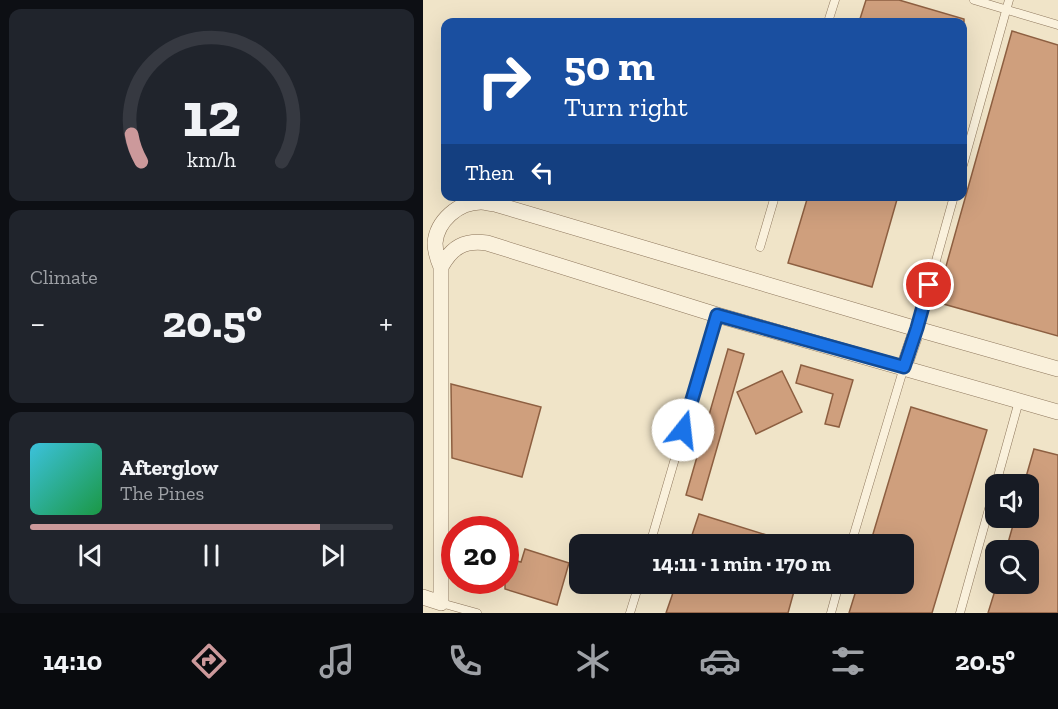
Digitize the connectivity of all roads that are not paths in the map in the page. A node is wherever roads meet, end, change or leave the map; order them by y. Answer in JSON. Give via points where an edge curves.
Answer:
{"nodes":[{"id":1,"x":835,"y":0,"type":"edge"},
{"id":2,"x":974,"y":0,"type":"edge"},
{"id":3,"x":1009,"y":0,"type":"edge"},
{"id":4,"x":1007,"y":10,"type":"junction"},
{"id":5,"x":829,"y":18,"type":"edge"},
{"id":6,"x":1058,"y":25,"type":"edge"},
{"id":7,"x":967,"y":151,"type":"edge"},
{"id":8,"x":774,"y":201,"type":"edge"},
{"id":9,"x":953,"y":201,"type":"edge"},
{"id":10,"x":760,"y":247,"type":"dead end"},
{"id":11,"x":441,"y":267,"type":"junction"},
{"id":12,"x":717,"y":315,"type":"junction"},
{"id":13,"x":917,"y":328,"type":"junction"},
{"id":14,"x":904,"y":367,"type":"junction"},
{"id":15,"x":1058,"y":369,"type":"edge"},
{"id":16,"x":1019,"y":400,"type":"junction"},
{"id":17,"x":1058,"y":412,"type":"edge"},
{"id":18,"x":653,"y":534,"type":"edge"},
{"id":19,"x":854,"y":534,"type":"edge"},
{"id":20,"x":636,"y":594,"type":"edge"},
{"id":21,"x":836,"y":594,"type":"edge"},
{"id":22,"x":423,"y":597,"type":"edge"},
{"id":23,"x":441,"y":603,"type":"junction"},
{"id":24,"x":477,"y":613,"type":"edge"},
{"id":25,"x":630,"y":613,"type":"edge"},
{"id":26,"x":831,"y":613,"type":"edge"},
{"id":27,"x":960,"y":613,"type":"edge"}],
"edges":[{"from":1,"to":5,"type":"lane"},
{"from":2,"to":4,"type":"lane"},
{"from":3,"to":4,"type":"lane"},
{"from":4,"to":6,"type":"lane"},
{"from":4,"to":7,"type":"lane"},
{"from":8,"to":10,"type":"lane"},
{"from":9,"to":13,"type":"lane"},
{"from":11,"to":12,"type":"street","via":[[460,246],[487,243]]},
{"from":11,"to":13,"type":"street","via":[[435,245],[445,219],[455,210],[481,202]]},
{"from":11,"to":23,"type":"street"},
{"from":12,"to":14,"type":"street"},
{"from":12,"to":18,"type":"lane"},
{"from":13,"to":14,"type":"street"},
{"from":13,"to":15,"type":"street"},
{"from":14,"to":16,"type":"street"},
{"from":14,"to":19,"type":"lane"},
{"from":16,"to":17,"type":"street"},
{"from":16,"to":27,"type":"lane"},
{"from":20,"to":25,"type":"lane"},
{"from":21,"to":26,"type":"lane"},
{"from":22,"to":23,"type":"street"},
{"from":23,"to":24,"type":"lane"}]}
